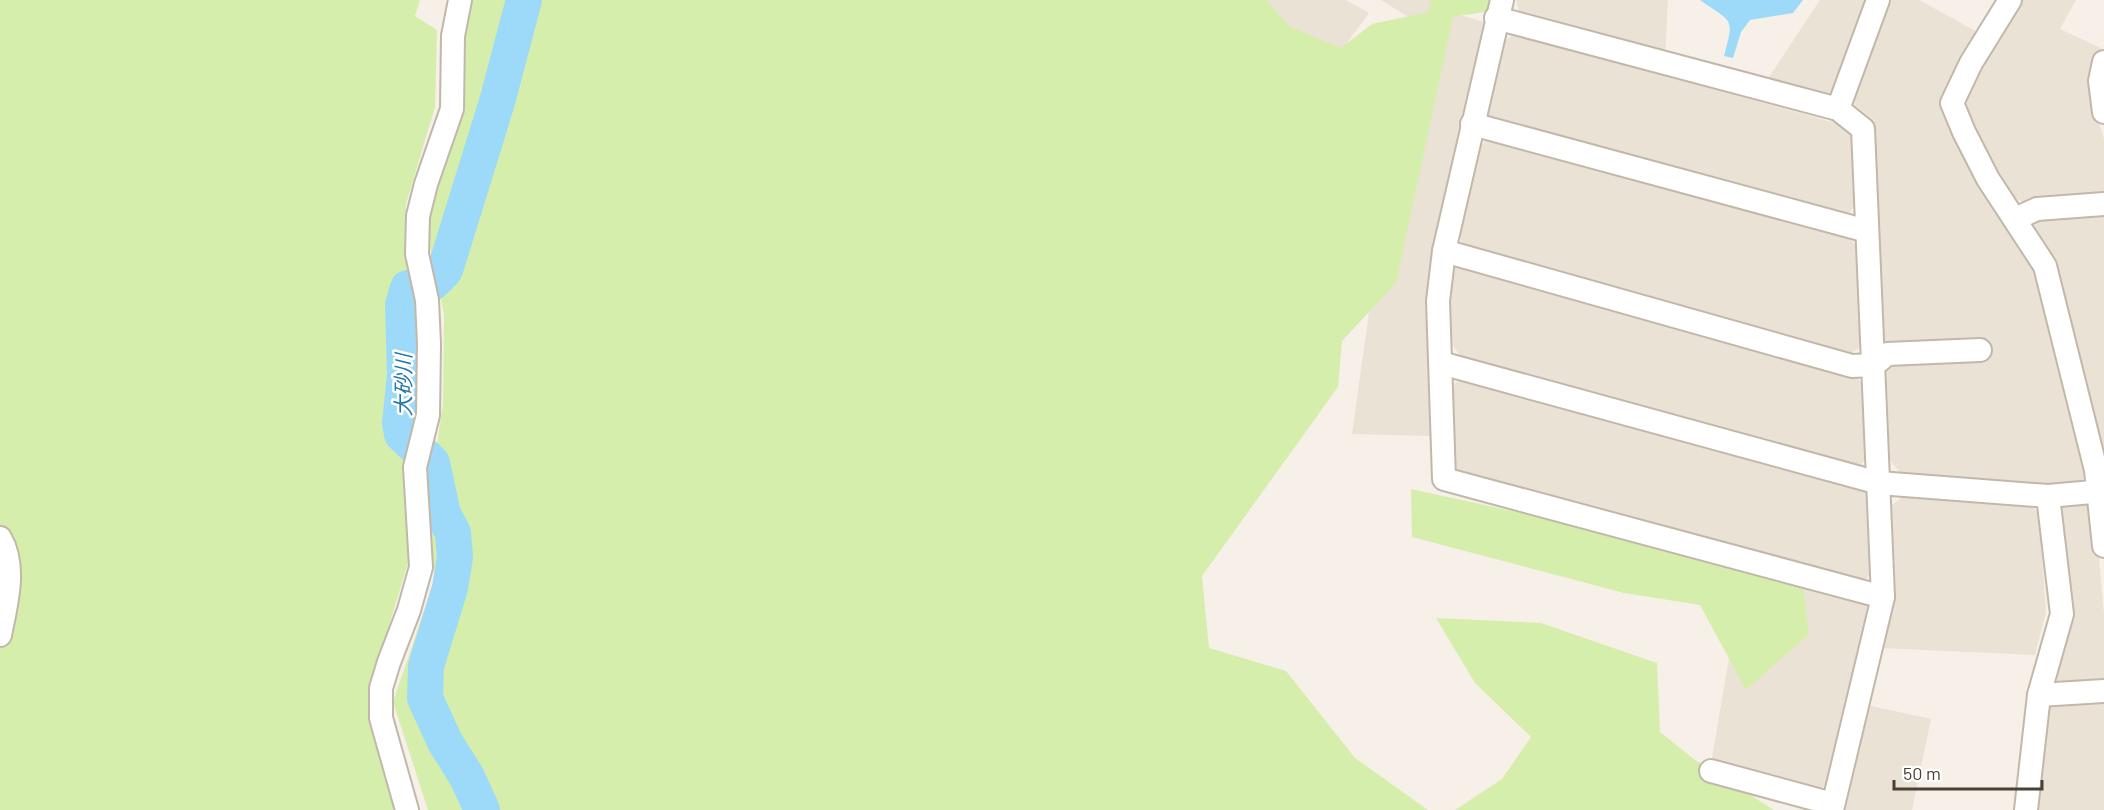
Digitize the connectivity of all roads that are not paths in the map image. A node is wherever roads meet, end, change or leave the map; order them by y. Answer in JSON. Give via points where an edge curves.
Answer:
{"nodes":[{"id":1,"x":460,"y":0,"type":"edge"},
{"id":2,"x":1878,"y":0,"type":"edge"},
{"id":3,"x":2010,"y":0,"type":"edge"},
{"id":4,"x":1499,"y":9,"type":"edge"},
{"id":5,"x":2104,"y":62,"type":"edge"},
{"id":6,"x":1838,"y":109,"type":"junction"},
{"id":7,"x":2104,"y":112,"type":"edge"},
{"id":8,"x":1472,"y":124,"type":"junction"},
{"id":9,"x":2104,"y":204,"type":"edge"},
{"id":10,"x":2015,"y":219,"type":"junction"},
{"id":11,"x":1867,"y":231,"type":"junction"},
{"id":12,"x":1444,"y":250,"type":"junction"},
{"id":13,"x":1980,"y":350,"type":"dead end"},
{"id":14,"x":1441,"y":363,"type":"junction"},
{"id":15,"x":1874,"y":365,"type":"junction"},
{"id":16,"x":1879,"y":483,"type":"junction"},
{"id":17,"x":2101,"y":491,"type":"edge"},
{"id":18,"x":2048,"y":496,"type":"junction"},
{"id":19,"x":0,"y":538,"type":"edge"},
{"id":20,"x":2104,"y":546,"type":"edge"},
{"id":21,"x":1883,"y":597,"type":"junction"},
{"id":22,"x":0,"y":635,"type":"edge"},
{"id":23,"x":2104,"y":691,"type":"edge"},
{"id":24,"x":2039,"y":695,"type":"junction"},
{"id":25,"x":1711,"y":771,"type":"dead end"},
{"id":26,"x":1832,"y":807,"type":"edge"},
{"id":27,"x":407,"y":810,"type":"edge"},
{"id":28,"x":2026,"y":810,"type":"edge"}],
"edges":[{"from":1,"to":27,"type":"street","via":[[453,36],[452,108],[418,216],[417,254],[427,300],[429,344],[428,415],[415,467],[421,567],[410,610],[381,688],[381,718]]},
{"from":2,"to":6,"type":"street"},
{"from":3,"to":10,"type":"street","via":[[1971,63],[1952,103],[1988,179]]},
{"from":4,"to":6,"type":"street"},
{"from":4,"to":8,"type":"street"},
{"from":5,"to":7,"type":"street","via":[[2100,81]]},
{"from":6,"to":11,"type":"street","via":[[1863,129]]},
{"from":8,"to":11,"type":"street"},
{"from":8,"to":12,"type":"street"},
{"from":9,"to":10,"type":"street","via":[[2037,209]]},
{"from":10,"to":17,"type":"street","via":[[2044,266]]},
{"from":11,"to":15,"type":"street"},
{"from":12,"to":14,"type":"street","via":[[1438,301]]},
{"from":12,"to":15,"type":"street","via":[[1852,366]]},
{"from":13,"to":15,"type":"street","via":[[1887,354]]},
{"from":14,"to":16,"type":"street"},
{"from":14,"to":21,"type":"street","via":[[1444,479]]},
{"from":15,"to":16,"type":"street"},
{"from":16,"to":18,"type":"street"},
{"from":16,"to":21,"type":"street"},
{"from":17,"to":18,"type":"street"},
{"from":17,"to":20,"type":"street"},
{"from":18,"to":24,"type":"street","via":[[2062,615]]},
{"from":19,"to":22,"type":"street","via":[[6,548],[9,572]]},
{"from":21,"to":26,"type":"street"},
{"from":23,"to":24,"type":"street"},
{"from":24,"to":28,"type":"street"},
{"from":25,"to":26,"type":"street"}]}
